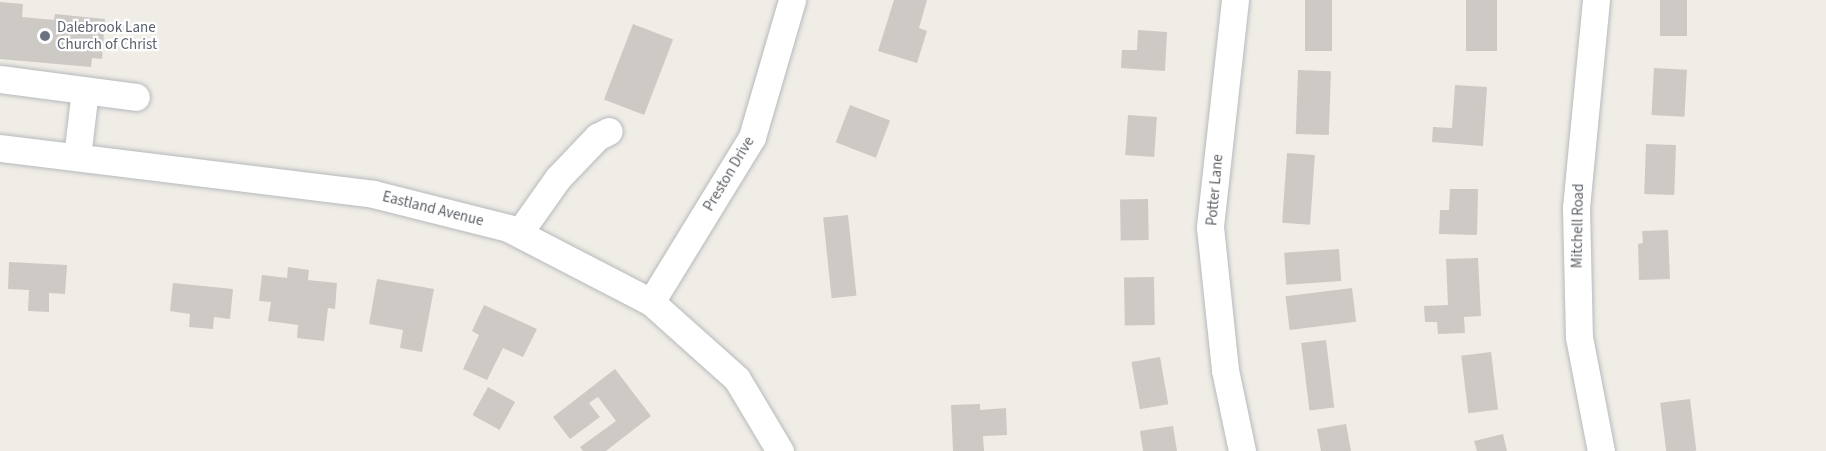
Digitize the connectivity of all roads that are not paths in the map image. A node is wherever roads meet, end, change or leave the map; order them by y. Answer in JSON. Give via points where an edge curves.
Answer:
{"nodes":[{"id":1,"x":792,"y":0,"type":"edge"},
{"id":2,"x":1235,"y":0,"type":"edge"},
{"id":3,"x":1596,"y":0,"type":"edge"},
{"id":4,"x":0,"y":79,"type":"edge"},
{"id":5,"x":85,"y":90,"type":"junction"},
{"id":6,"x":136,"y":97,"type":"dead end"},
{"id":7,"x":609,"y":131,"type":"dead end"},
{"id":8,"x":0,"y":147,"type":"edge"},
{"id":9,"x":77,"y":157,"type":"junction"},
{"id":10,"x":519,"y":233,"type":"junction"},
{"id":11,"x":651,"y":302,"type":"junction"},
{"id":12,"x":780,"y":451,"type":"edge"},
{"id":13,"x":1242,"y":451,"type":"edge"},
{"id":14,"x":1601,"y":451,"type":"edge"}],
"edges":[{"from":1,"to":11,"type":"street","name":"Preston Drive","via":[[752,137]]},
{"from":2,"to":13,"type":"street","name":"Potter Lane","via":[[1210,227],[1225,370]]},
{"from":3,"to":14,"type":"street","name":"Mitchell Road","via":[[1575,207],[1579,337]]},
{"from":4,"to":5,"type":"street"},
{"from":5,"to":6,"type":"street"},
{"from":5,"to":9,"type":"street"},
{"from":7,"to":10,"type":"street","via":[[597,137],[558,178]]},
{"from":8,"to":9,"type":"street","name":"Eastland Avenue"},
{"from":9,"to":10,"type":"street","name":"Eastland Avenue","via":[[323,176],[373,194]]},
{"from":10,"to":11,"type":"street","name":"Eastland Avenue"},
{"from":11,"to":12,"type":"street","name":"Eastland Avenue","via":[[737,379]]}]}
